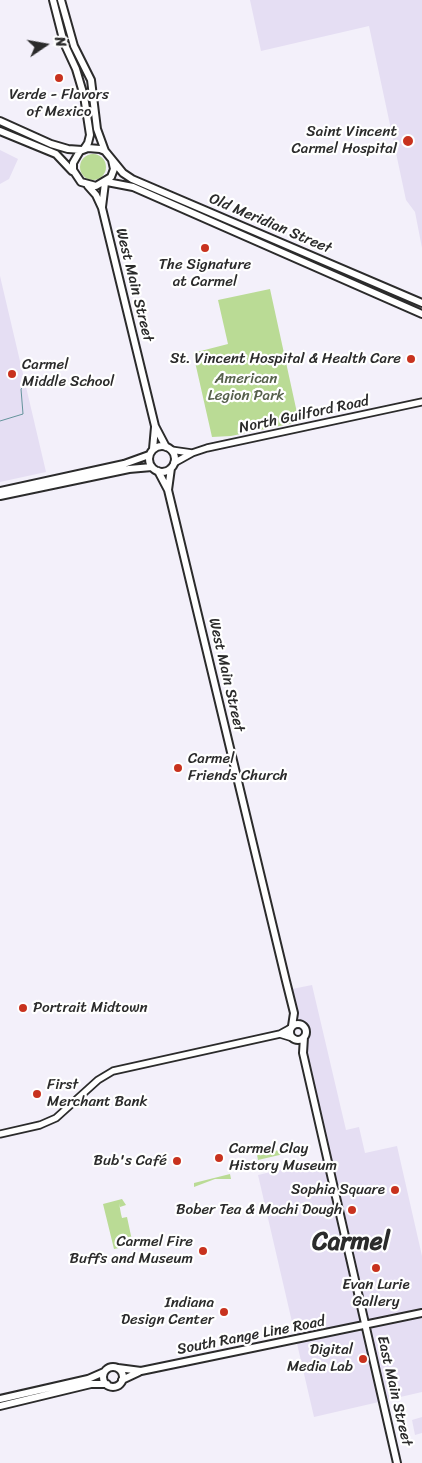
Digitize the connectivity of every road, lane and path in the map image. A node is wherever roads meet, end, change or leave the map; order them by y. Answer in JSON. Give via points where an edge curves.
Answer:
{"nodes":[{"id":1,"x":53,"y":0,"type":"edge"},
{"id":2,"x":61,"y":0,"type":"edge"},
{"id":3,"x":0,"y":121,"type":"edge"},
{"id":4,"x":0,"y":131,"type":"edge"},
{"id":5,"x":89,"y":138,"type":"junction"},
{"id":6,"x":68,"y":149,"type":"junction"},
{"id":7,"x":83,"y":150,"type":"junction"},
{"id":8,"x":105,"y":152,"type":"junction"},
{"id":9,"x":112,"y":160,"type":"junction"},
{"id":10,"x":74,"y":174,"type":"junction"},
{"id":11,"x":106,"y":183,"type":"junction"},
{"id":12,"x":120,"y":183,"type":"junction"},
{"id":13,"x":87,"y":185,"type":"junction"},
{"id":14,"x":102,"y":196,"type":"junction"},
{"id":15,"x":102,"y":208,"type":"junction"},
{"id":16,"x":345,"y":270,"type":"junction"},
{"id":17,"x":342,"y":279,"type":"junction"},
{"id":18,"x":422,"y":303,"type":"edge"},
{"id":19,"x":420,"y":312,"type":"edge"},
{"id":20,"x":422,"y":402,"type":"edge"},
{"id":21,"x":155,"y":426,"type":"junction"},
{"id":22,"x":169,"y":448,"type":"junction"},
{"id":23,"x":153,"y":449,"type":"junction"},
{"id":24,"x":192,"y":453,"type":"junction"},
{"id":25,"x":149,"y":456,"type":"junction"},
{"id":26,"x":172,"y":466,"type":"junction"},
{"id":27,"x":155,"y":469,"type":"junction"},
{"id":28,"x":168,"y":490,"type":"junction"},
{"id":29,"x":0,"y":491,"type":"edge"},
{"id":30,"x":0,"y":496,"type":"edge"},
{"id":31,"x":294,"y":1013,"type":"junction"},
{"id":32,"x":303,"y":1025,"type":"junction"},
{"id":33,"x":291,"y":1027,"type":"junction"},
{"id":34,"x":280,"y":1034,"type":"junction"},
{"id":35,"x":304,"y":1037,"type":"junction"},
{"id":36,"x":294,"y":1039,"type":"junction"},
{"id":37,"x":302,"y":1052,"type":"junction"},
{"id":38,"x":0,"y":1134,"type":"edge"},
{"id":39,"x":422,"y":1313,"type":"edge"},
{"id":40,"x":366,"y":1325,"type":"junction"},
{"id":41,"x":118,"y":1368,"type":"junction"},
{"id":42,"x":141,"y":1371,"type":"junction"},
{"id":43,"x":104,"y":1372,"type":"junction"},
{"id":44,"x":122,"y":1380,"type":"junction"},
{"id":45,"x":107,"y":1384,"type":"junction"},
{"id":46,"x":0,"y":1399,"type":"edge"},
{"id":47,"x":0,"y":1406,"type":"edge"},
{"id":48,"x":397,"y":1463,"type":"edge"}],
"edges":[{"from":1,"to":5,"type":"main road","via":[[64,43],[84,96]]},
{"from":2,"to":8,"type":"main road","via":[[74,46],[91,80],[97,129]]},
{"from":3,"to":6,"type":"main road"},
{"from":4,"to":10,"type":"main road","via":[[63,158]]},
{"from":5,"to":6,"type":"main road","via":[[80,147]]},
{"from":5,"to":7,"type":"main road"},
{"from":6,"to":7,"type":"main road"},
{"from":7,"to":8,"type":"main road","via":[[97,148]]},
{"from":7,"to":10,"type":"main road","via":[[73,163]]},
{"from":8,"to":9,"type":"main road"},
{"from":9,"to":11,"type":"main road","via":[[114,172]]},
{"from":9,"to":16,"type":"main road","name":"Old Meridian Street","via":[[132,179]]},
{"from":10,"to":13,"type":"main road"},
{"from":11,"to":12,"type":"main road","name":"Old Meridian Street"},
{"from":11,"to":13,"type":"main road"},
{"from":11,"to":14,"type":"main road","name":"West Main Street"},
{"from":12,"to":14,"type":"main road","via":[[111,186]]},
{"from":12,"to":17,"type":"main road","name":"Old Meridian Street"},
{"from":13,"to":15,"type":"main road","name":"West Main Street"},
{"from":14,"to":15,"type":"main road","name":"West Main Street"},
{"from":15,"to":21,"type":"main road","name":"West Main Street"},
{"from":16,"to":17,"type":"main road"},
{"from":16,"to":18,"type":"main road","name":"Old Meridian Street"},
{"from":17,"to":19,"type":"main road","name":"Old Meridian Street"},
{"from":20,"to":24,"type":"street","name":"North Guilford Road"},
{"from":21,"to":22,"type":"main road","name":"West Main Street"},
{"from":21,"to":23,"type":"main road","name":"West Main Street"},
{"from":22,"to":23,"type":"main road"},
{"from":22,"to":24,"type":"street","name":"North Guilford Road"},
{"from":22,"to":26,"type":"main road","via":[[174,456]]},
{"from":23,"to":25,"type":"main road"},
{"from":24,"to":26,"type":"street","name":"North Guilford Road"},
{"from":25,"to":27,"type":"main road"},
{"from":25,"to":29,"type":"main road"},
{"from":26,"to":27,"type":"main road","via":[[165,471]]},
{"from":26,"to":28,"type":"main road","name":"West Main Street"},
{"from":27,"to":28,"type":"main road","name":"West Main Street"},
{"from":27,"to":30,"type":"main road","via":[[129,469]]},
{"from":28,"to":31,"type":"main road","name":"West Main Street"},
{"from":31,"to":32,"type":"main road","name":"West Main Street"},
{"from":31,"to":33,"type":"main road","name":"West Main Street"},
{"from":32,"to":33,"type":"main road"},
{"from":32,"to":35,"type":"main road"},
{"from":33,"to":34,"type":"street"},
{"from":33,"to":36,"type":"main road","via":[[290,1034]]},
{"from":34,"to":36,"type":"street"},
{"from":34,"to":38,"type":"street","via":[[120,1068],[103,1076],[51,1121]]},
{"from":35,"to":36,"type":"main road"},
{"from":35,"to":37,"type":"main road"},
{"from":36,"to":37,"type":"main road"},
{"from":37,"to":40,"type":"main road"},
{"from":39,"to":40,"type":"main road","name":"South Range Line Road"},
{"from":40,"to":42,"type":"main road","name":"South Range Line Road"},
{"from":40,"to":48,"type":"main road","name":"East Main Street"},
{"from":41,"to":42,"type":"main road","name":"South Range Line Road"},
{"from":41,"to":43,"type":"main road","via":[[110,1367]]},
{"from":41,"to":44,"type":"main road"},
{"from":42,"to":44,"type":"main road","name":"South Range Line Road"},
{"from":43,"to":45,"type":"main road"},
{"from":43,"to":46,"type":"main road","via":[[88,1379]]},
{"from":44,"to":45,"type":"main road","via":[[116,1386]]},
{"from":45,"to":47,"type":"main road","via":[[91,1384]]}]}
